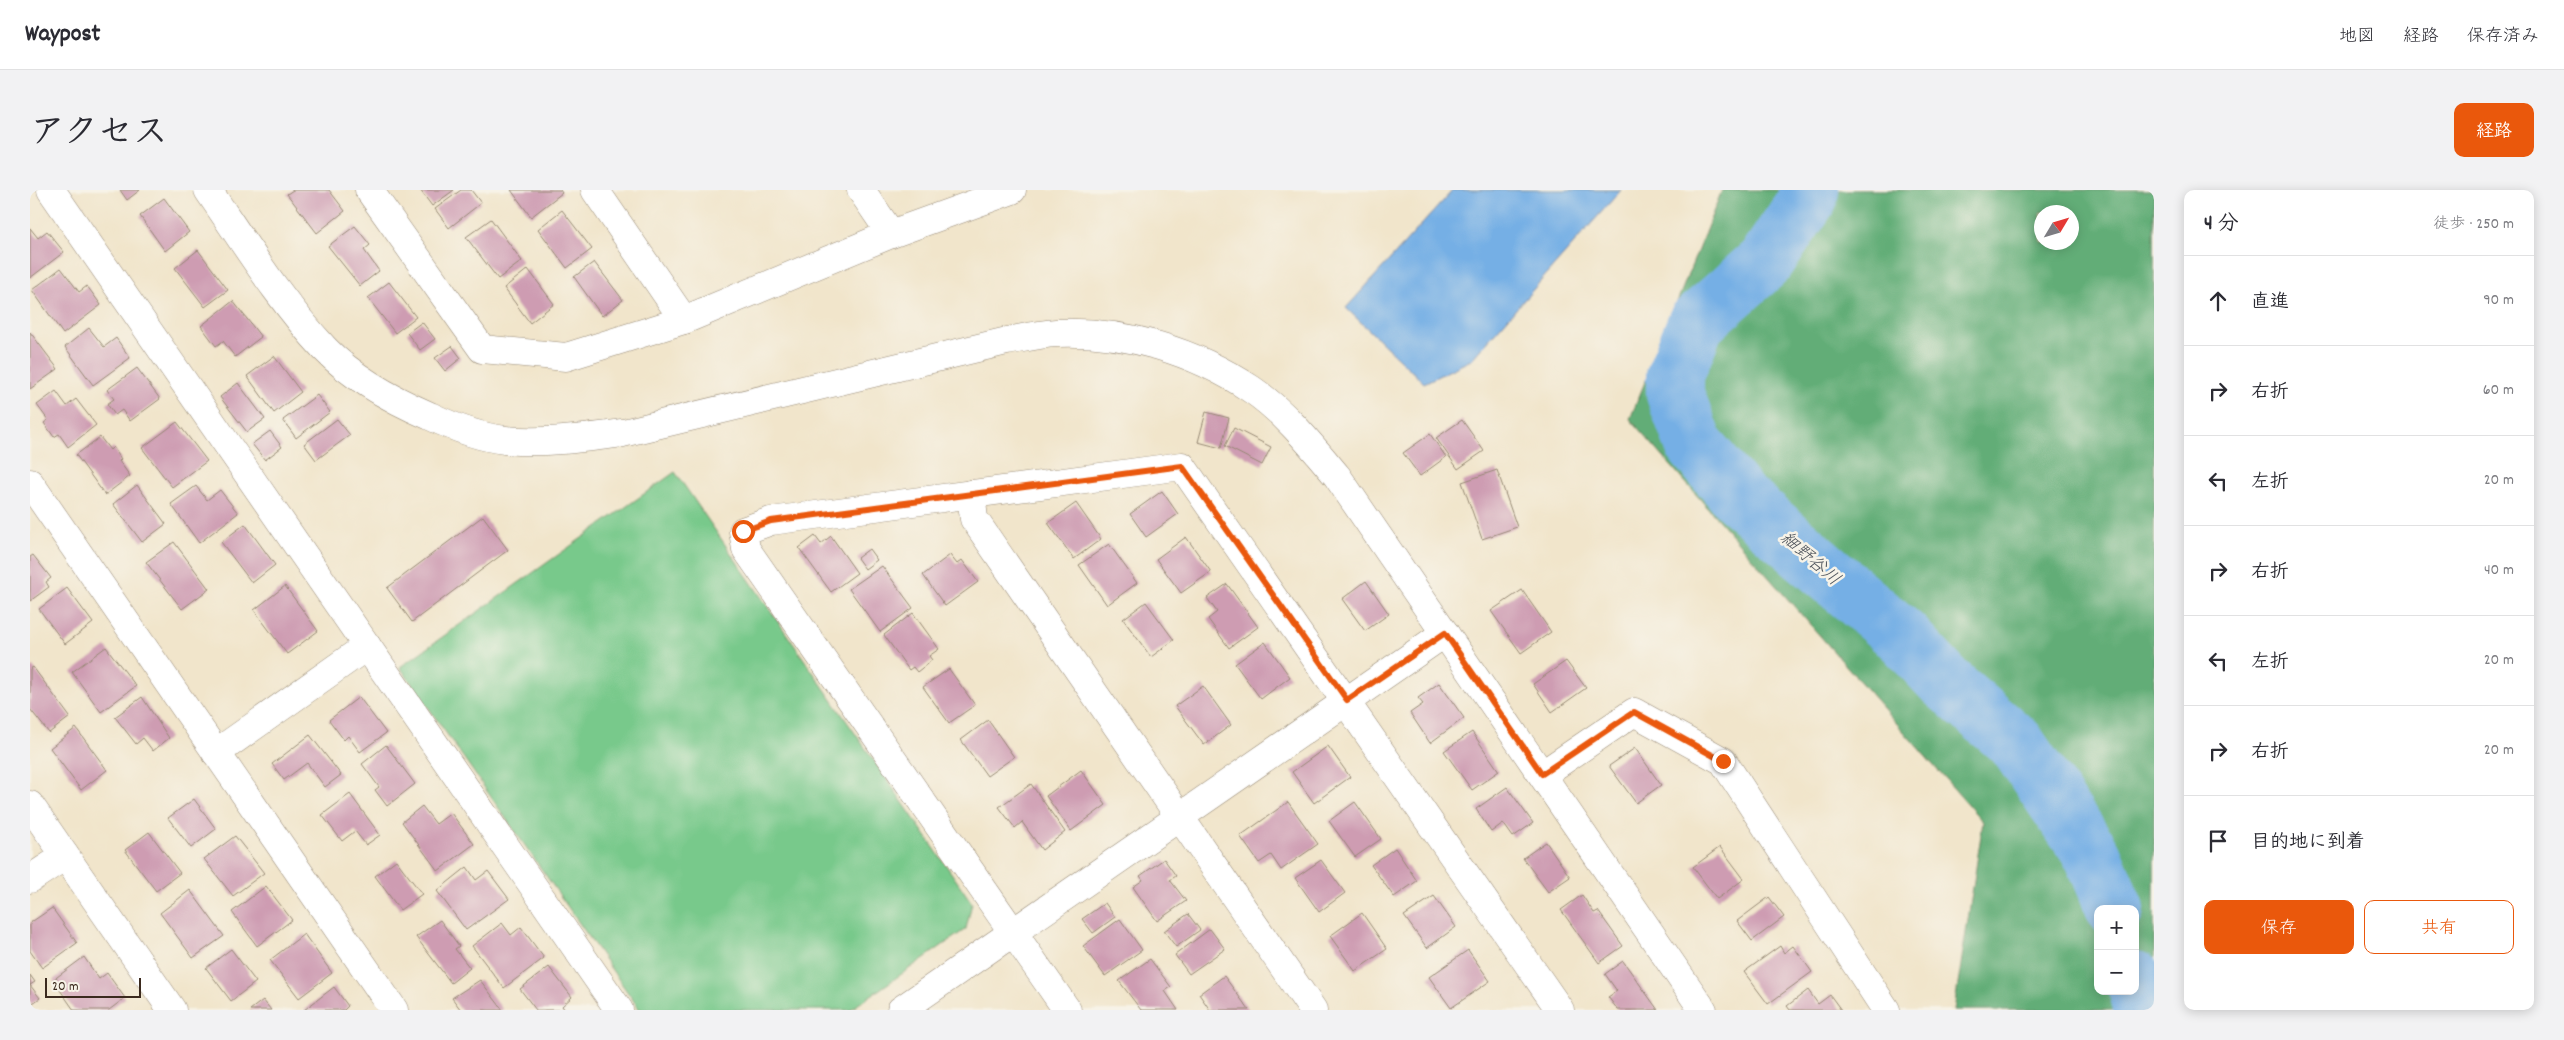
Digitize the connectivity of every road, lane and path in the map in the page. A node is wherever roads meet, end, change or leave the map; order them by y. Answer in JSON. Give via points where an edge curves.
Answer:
{"nodes":[{"id":1,"x":51,"y":190,"type":"edge"},
{"id":2,"x":208,"y":190,"type":"edge"},
{"id":3,"x":369,"y":190,"type":"edge"},
{"id":4,"x":595,"y":190,"type":"edge"},
{"id":5,"x":861,"y":190,"type":"edge"},
{"id":6,"x":1012,"y":190,"type":"edge"},
{"id":7,"x":892,"y":234,"type":"junction"},
{"id":8,"x":684,"y":320,"type":"junction"},
{"id":9,"x":30,"y":484,"type":"edge"},
{"id":10,"x":971,"y":494,"type":"junction"},
{"id":11,"x":1445,"y":633,"type":"junction"},
{"id":12,"x":367,"y":646,"type":"junction"},
{"id":13,"x":1347,"y":700,"type":"junction"},
{"id":14,"x":216,"y":753,"type":"junction"},
{"id":15,"x":1542,"y":774,"type":"junction"},
{"id":16,"x":30,"y":805,"type":"edge"},
{"id":17,"x":1179,"y":817,"type":"junction"},
{"id":18,"x":65,"y":856,"type":"junction"},
{"id":19,"x":30,"y":879,"type":"edge"},
{"id":20,"x":1013,"y":933,"type":"junction"},
{"id":21,"x":172,"y":1010,"type":"edge"},
{"id":22,"x":394,"y":1010,"type":"edge"},
{"id":23,"x":619,"y":1010,"type":"edge"},
{"id":24,"x":901,"y":1010,"type":"edge"},
{"id":25,"x":1067,"y":1010,"type":"edge"},
{"id":26,"x":1313,"y":1010,"type":"edge"},
{"id":27,"x":1560,"y":1010,"type":"edge"},
{"id":28,"x":1703,"y":1010,"type":"edge"},
{"id":29,"x":1886,"y":1010,"type":"edge"}],
"edges":[{"from":1,"to":12,"type":"street"},
{"from":2,"to":11,"type":"street","via":[[274,286],[326,350],[402,404],[457,428],[505,440],[586,438],[623,433],[1007,341],[1055,333],[1105,334],[1157,345],[1207,364],[1252,390],[1296,428],[1337,476]]},
{"from":3,"to":8,"type":"street","via":[[482,350],[566,357]]},
{"from":4,"to":8,"type":"street"},
{"from":5,"to":7,"type":"street"},
{"from":6,"to":7,"type":"street"},
{"from":7,"to":8,"type":"street"},
{"from":9,"to":14,"type":"street"},
{"from":10,"to":13,"type":"street","via":[[1182,466]]},
{"from":10,"to":17,"type":"street","via":[[974,519]]},
{"from":10,"to":20,"type":"street","via":[[771,521],[743,531],[746,549]]},
{"from":11,"to":13,"type":"street"},
{"from":11,"to":15,"type":"street"},
{"from":12,"to":14,"type":"street"},
{"from":12,"to":23,"type":"street"},
{"from":13,"to":17,"type":"street"},
{"from":13,"to":27,"type":"street"},
{"from":14,"to":22,"type":"street"},
{"from":15,"to":28,"type":"street"},
{"from":15,"to":29,"type":"street","via":[[1634,712],[1723,761]]},
{"from":16,"to":18,"type":"street"},
{"from":17,"to":20,"type":"street"},
{"from":17,"to":26,"type":"street"},
{"from":18,"to":19,"type":"street"},
{"from":18,"to":21,"type":"street"},
{"from":20,"to":24,"type":"street"},
{"from":20,"to":25,"type":"street"}]}
